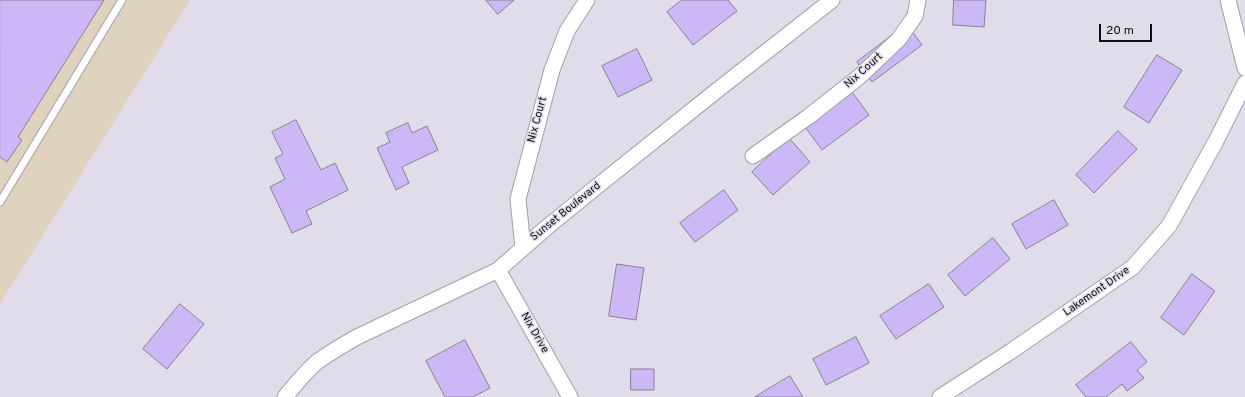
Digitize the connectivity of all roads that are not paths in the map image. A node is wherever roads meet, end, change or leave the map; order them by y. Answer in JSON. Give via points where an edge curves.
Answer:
{"nodes":[{"id":1,"x":122,"y":0,"type":"edge"},
{"id":2,"x":587,"y":0,"type":"edge"},
{"id":3,"x":832,"y":0,"type":"edge"},
{"id":4,"x":918,"y":0,"type":"edge"},
{"id":5,"x":1228,"y":0,"type":"edge"},
{"id":6,"x":1245,"y":68,"type":"edge"},
{"id":7,"x":1245,"y":83,"type":"edge"},
{"id":8,"x":753,"y":156,"type":"dead end"},
{"id":9,"x":0,"y":202,"type":"edge"},
{"id":10,"x":523,"y":248,"type":"junction"},
{"id":11,"x":498,"y":270,"type":"junction"},
{"id":12,"x":285,"y":397,"type":"edge"},
{"id":13,"x":570,"y":397,"type":"edge"},
{"id":14,"x":940,"y":397,"type":"edge"}],
"edges":[{"from":1,"to":9,"type":"lane"},
{"from":2,"to":10,"type":"street","name":"Nix Court","via":[[567,31],[552,70],[518,199]]},
{"from":3,"to":10,"type":"street","name":"Sunset Boulevard"},
{"from":4,"to":8,"type":"street","name":"Nix Court","via":[[915,16],[899,39],[859,77]]},
{"from":5,"to":6,"type":"street"},
{"from":7,"to":14,"type":"street","name":"Lakemont Drive","via":[[1169,226],[1134,267]]},
{"from":10,"to":11,"type":"street","name":"Sunset Boulevard"},
{"from":11,"to":12,"type":"street","name":"Sunset Boulevard","via":[[337,348],[317,362]]},
{"from":11,"to":13,"type":"street","name":"Nix Drive"}]}
